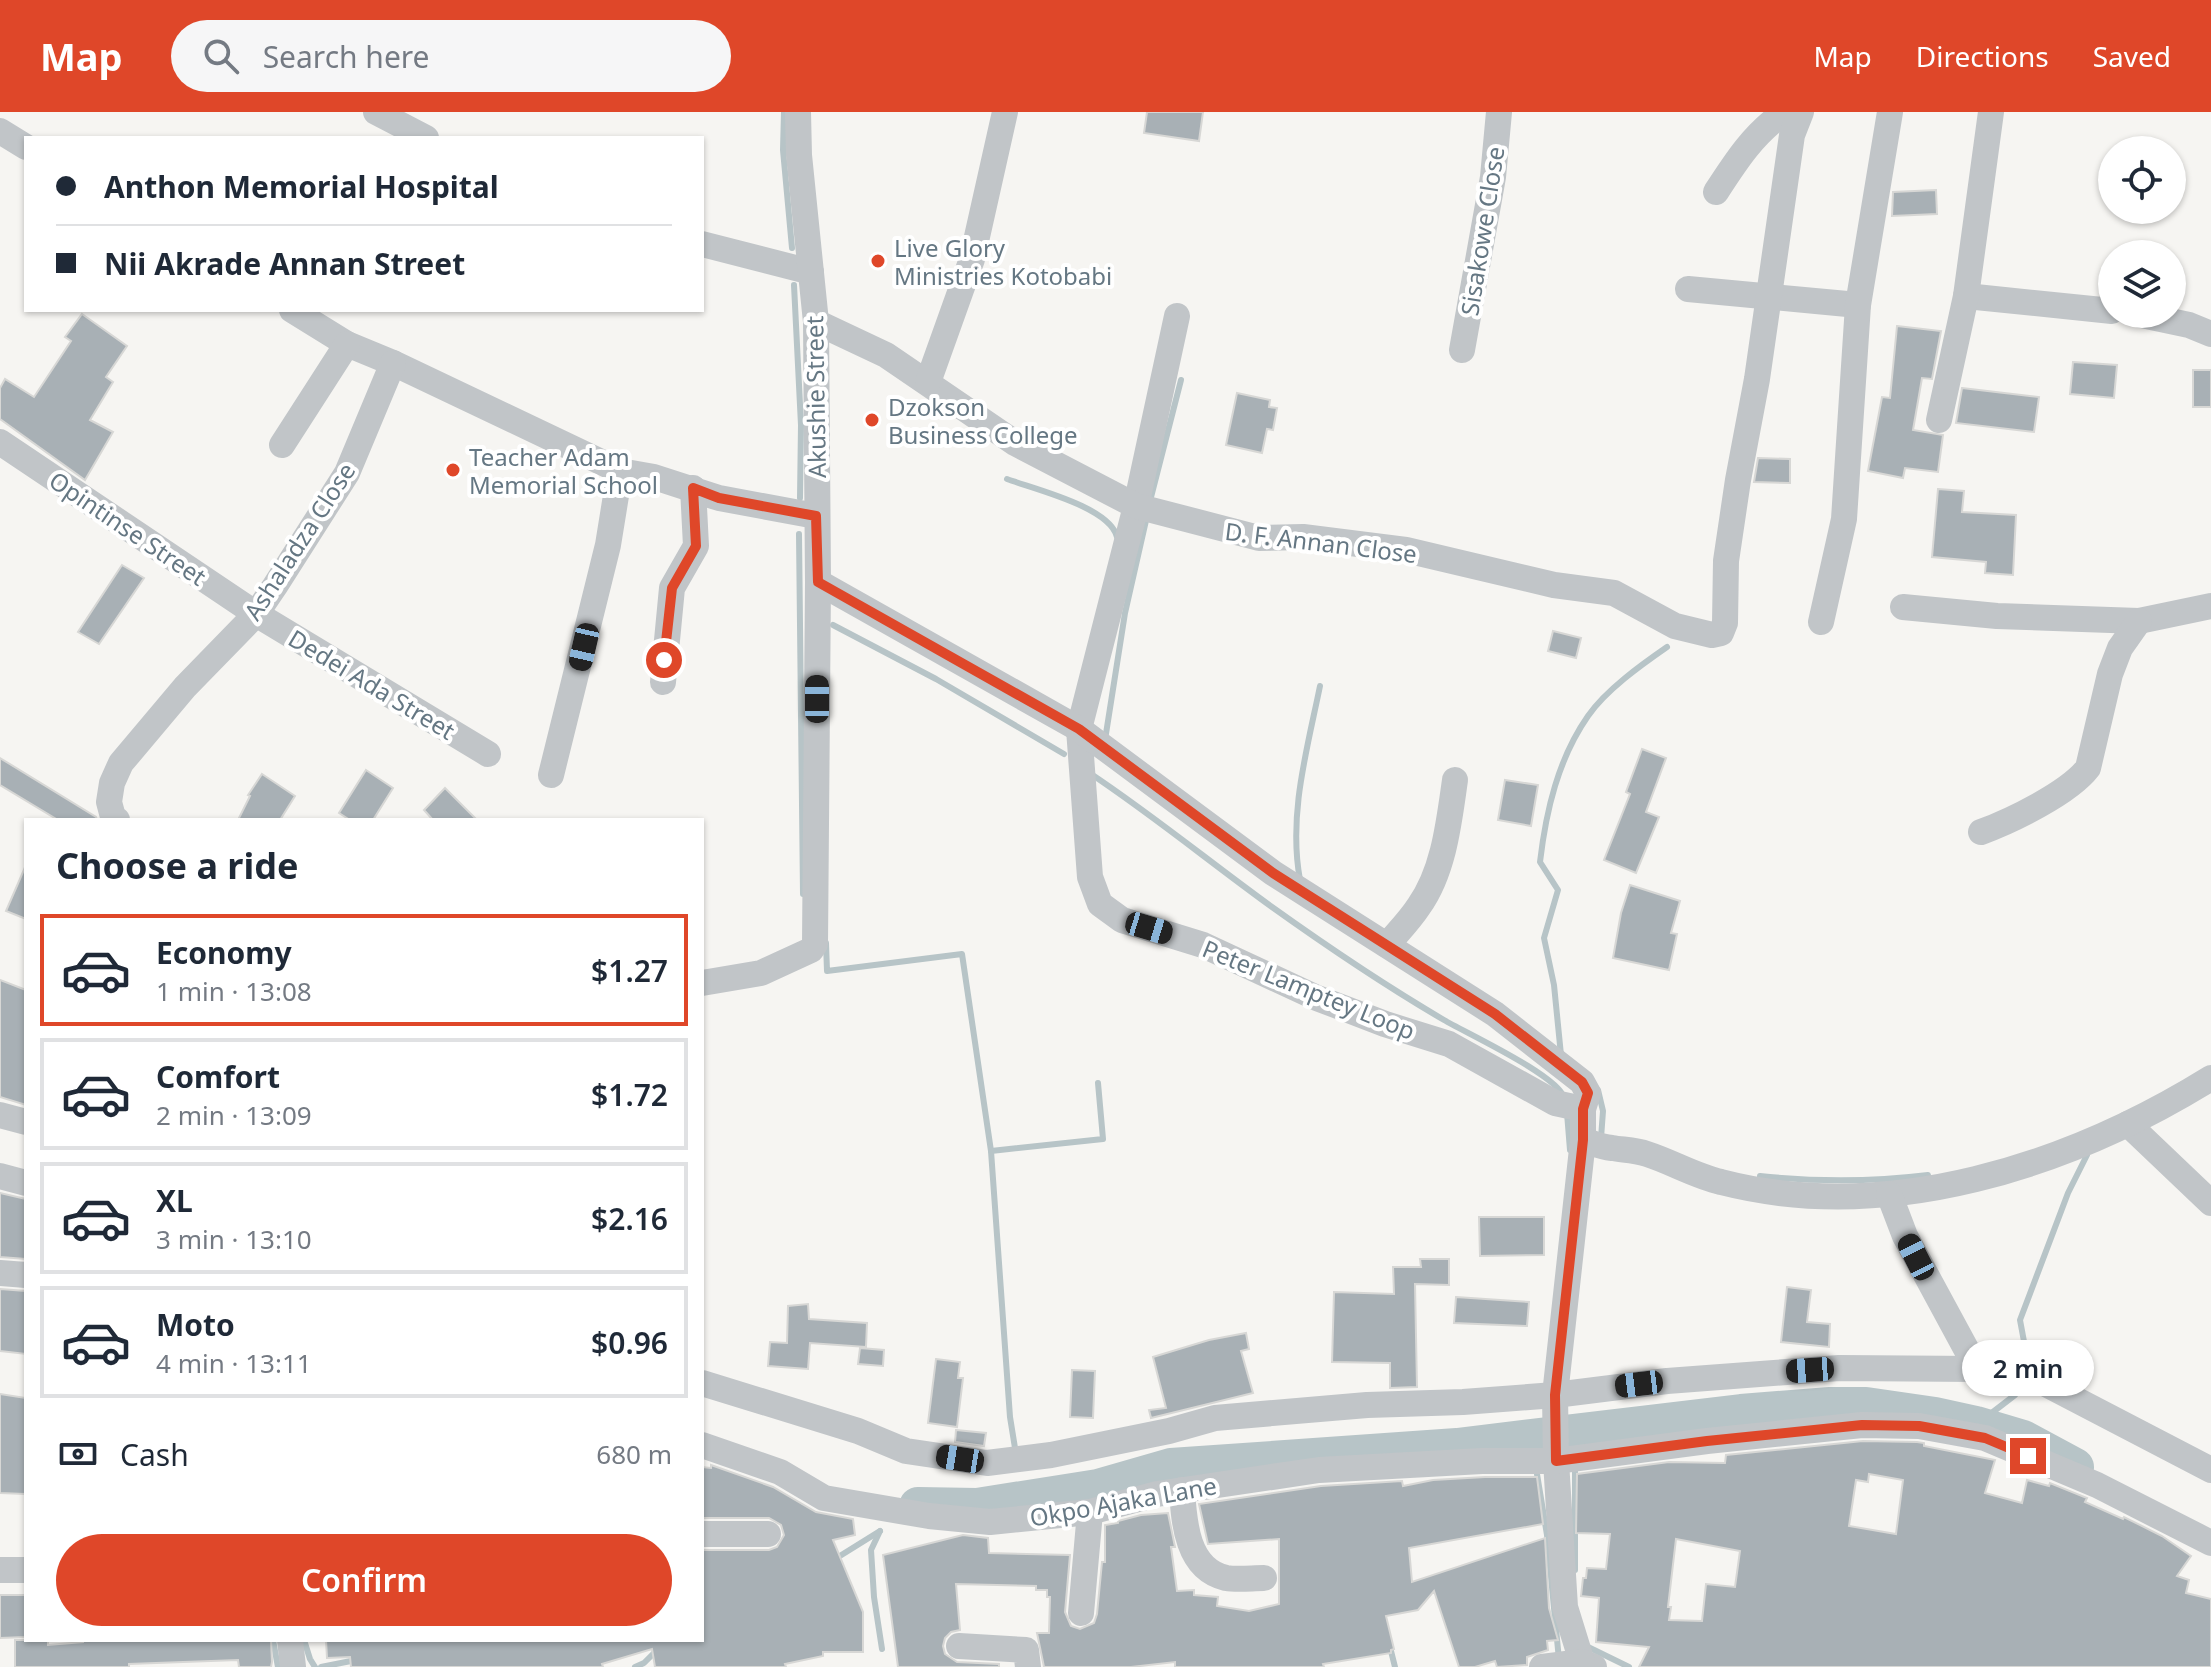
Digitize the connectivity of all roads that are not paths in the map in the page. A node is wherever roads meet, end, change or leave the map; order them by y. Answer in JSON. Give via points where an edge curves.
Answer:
{"nodes":[{"id":1,"x":376,"y":112,"type":"edge"},
{"id":2,"x":798,"y":112,"type":"edge"},
{"id":3,"x":1005,"y":112,"type":"edge"},
{"id":4,"x":1499,"y":112,"type":"edge"},
{"id":5,"x":1785,"y":112,"type":"edge"},
{"id":6,"x":1801,"y":112,"type":"edge"},
{"id":7,"x":1890,"y":112,"type":"edge"},
{"id":8,"x":1991,"y":112,"type":"edge"},
{"id":9,"x":0,"y":131,"type":"edge"},
{"id":10,"x":422,"y":136,"type":"edge"},
{"id":11,"x":24,"y":146,"type":"edge"},
{"id":12,"x":1716,"y":192,"type":"dead end"},
{"id":13,"x":704,"y":245,"type":"edge"},
{"id":14,"x":811,"y":272,"type":"junction"},
{"id":15,"x":1688,"y":289,"type":"dead end"},
{"id":16,"x":1966,"y":296,"type":"junction"},
{"id":17,"x":1768,"y":298,"type":"junction"},
{"id":18,"x":1858,"y":305,"type":"junction"},
{"id":19,"x":2098,"y":310,"type":"edge"},
{"id":20,"x":295,"y":312,"type":"edge"},
{"id":21,"x":1177,"y":316,"type":"dead end"},
{"id":22,"x":816,"y":322,"type":"junction"},
{"id":23,"x":2186,"y":324,"type":"edge"},
{"id":24,"x":2211,"y":334,"type":"edge"},
{"id":25,"x":347,"y":344,"type":"junction"},
{"id":26,"x":1462,"y":350,"type":"dead end"},
{"id":27,"x":393,"y":363,"type":"junction"},
{"id":28,"x":928,"y":382,"type":"junction"},
{"id":29,"x":1939,"y":420,"type":"dead end"},
{"id":30,"x":0,"y":442,"type":"edge"},
{"id":31,"x":282,"y":445,"type":"dead end"},
{"id":32,"x":620,"y":471,"type":"junction"},
{"id":33,"x":693,"y":488,"type":"junction"},
{"id":34,"x":1136,"y":506,"type":"junction"},
{"id":35,"x":816,"y":516,"type":"junction"},
{"id":36,"x":818,"y":582,"type":"junction"},
{"id":37,"x":2211,"y":606,"type":"edge"},
{"id":38,"x":1903,"y":607,"type":"dead end"},
{"id":39,"x":256,"y":614,"type":"junction"},
{"id":40,"x":2139,"y":621,"type":"junction"},
{"id":41,"x":1821,"y":622,"type":"dead end"},
{"id":42,"x":663,"y":682,"type":"dead end"},
{"id":43,"x":1079,"y":729,"type":"junction"},
{"id":44,"x":488,"y":754,"type":"dead end"},
{"id":45,"x":551,"y":775,"type":"dead end"},
{"id":46,"x":1455,"y":780,"type":"dead end"},
{"id":47,"x":114,"y":818,"type":"edge"},
{"id":48,"x":1981,"y":832,"type":"dead end"},
{"id":49,"x":1387,"y":945,"type":"junction"},
{"id":50,"x":704,"y":983,"type":"edge"},
{"id":51,"x":2211,"y":1078,"type":"edge"},
{"id":52,"x":1583,"y":1109,"type":"junction"},
{"id":53,"x":0,"y":1115,"type":"edge"},
{"id":54,"x":24,"y":1121,"type":"edge"},
{"id":55,"x":2128,"y":1124,"type":"junction"},
{"id":56,"x":1583,"y":1140,"type":"junction"},
{"id":57,"x":0,"y":1176,"type":"edge"},
{"id":58,"x":24,"y":1182,"type":"edge"},
{"id":59,"x":1889,"y":1194,"type":"junction"},
{"id":60,"x":2211,"y":1203,"type":"edge"},
{"id":61,"x":0,"y":1273,"type":"edge"},
{"id":62,"x":24,"y":1275,"type":"edge"},
{"id":63,"x":1977,"y":1369,"type":"junction"},
{"id":64,"x":704,"y":1384,"type":"edge"},
{"id":65,"x":1555,"y":1395,"type":"junction"},
{"id":66,"x":704,"y":1446,"type":"edge"},
{"id":67,"x":1556,"y":1461,"type":"junction"},
{"id":68,"x":2211,"y":1470,"type":"edge"},
{"id":69,"x":1182,"y":1490,"type":"junction"},
{"id":70,"x":1090,"y":1512,"type":"junction"},
{"id":71,"x":704,"y":1534,"type":"edge"},
{"id":72,"x":768,"y":1534,"type":"dead end"},
{"id":73,"x":2211,"y":1543,"type":"edge"},
{"id":74,"x":0,"y":1570,"type":"edge"},
{"id":75,"x":24,"y":1570,"type":"edge"},
{"id":76,"x":1264,"y":1578,"type":"dead end"},
{"id":77,"x":1081,"y":1613,"type":"dead end"},
{"id":78,"x":290,"y":1642,"type":"edge"},
{"id":79,"x":959,"y":1646,"type":"dead end"},
{"id":80,"x":1588,"y":1664,"type":"edge"},
{"id":81,"x":293,"y":1667,"type":"edge"},
{"id":82,"x":1028,"y":1667,"type":"edge"},
{"id":83,"x":1542,"y":1667,"type":"edge"}],
"edges":[{"from":1,"to":10,"type":"street"},
{"from":2,"to":14,"type":"street","name":"Akushie Street"},
{"from":3,"to":28,"type":"street","via":[[972,259]]},
{"from":4,"to":26,"type":"street","name":"Sisakowe Close","via":[[1493,177]]},
{"from":5,"to":12,"type":"street","via":[[1739,156]]},
{"from":6,"to":17,"type":"street","via":[[1792,135]]},
{"from":7,"to":18,"type":"street"},
{"from":8,"to":16,"type":"street"},
{"from":9,"to":11,"type":"street"},
{"from":13,"to":14,"type":"street"},
{"from":14,"to":22,"type":"street","name":"Akushie Street"},
{"from":15,"to":17,"type":"street"},
{"from":16,"to":19,"type":"street"},
{"from":16,"to":29,"type":"street"},
{"from":17,"to":18,"type":"street"},
{"from":17,"to":34,"type":"street","name":"D. F. Annan Close","via":[[1726,561],[1721,633],[1675,626],[1614,593],[1554,585],[1406,550],[1303,537],[1259,538]]},
{"from":18,"to":41,"type":"street","via":[[1844,519]]},
{"from":20,"to":25,"type":"street"},
{"from":21,"to":34,"type":"street","name":"Peter Lamptey Loop"},
{"from":22,"to":28,"type":"street","name":"D. F. Annan Close"},
{"from":22,"to":35,"type":"street","name":"Akushie Street"},
{"from":23,"to":24,"type":"street"},
{"from":25,"to":27,"type":"street"},
{"from":25,"to":31,"type":"street"},
{"from":27,"to":32,"type":"street"},
{"from":27,"to":39,"type":"street","name":"Ashaladza Close","via":[[347,473]]},
{"from":28,"to":34,"type":"street","name":"D. F. Annan Close","via":[[1015,443]]},
{"from":30,"to":39,"type":"street","name":"Opintinse Street"},
{"from":32,"to":33,"type":"street"},
{"from":32,"to":45,"type":"street","via":[[608,545]]},
{"from":33,"to":35,"type":"street"},
{"from":33,"to":42,"type":"street","via":[[696,546],[672,588]]},
{"from":34,"to":43,"type":"street","name":"Peter Lamptey Loop"},
{"from":35,"to":36,"type":"street","name":"Akushie Street"},
{"from":36,"to":43,"type":"street"},
{"from":36,"to":50,"type":"street","name":"Akushie Street","via":[[815,944],[761,973]]},
{"from":37,"to":40,"type":"street"},
{"from":38,"to":40,"type":"street"},
{"from":39,"to":44,"type":"street","name":"Dedei Ada Street"},
{"from":39,"to":47,"type":"street","name":"Ashaladza Close","via":[[121,763],[109,802]]},
{"from":40,"to":48,"type":"street","via":[[2110,674],[2088,768],[2078,781]]},
{"from":43,"to":49,"type":"street","via":[[1273,873]]},
{"from":43,"to":52,"type":"street","name":"Peter Lamptey Loop","via":[[1090,877],[1100,904],[1122,920],[1203,945],[1317,998],[1449,1044],[1555,1103]]},
{"from":46,"to":49,"type":"street","via":[[1437,867],[1421,904]]},
{"from":49,"to":52,"type":"street","via":[[1495,1014],[1582,1082],[1588,1093]]},
{"from":51,"to":55,"type":"street"},
{"from":52,"to":56,"type":"street"},
{"from":53,"to":54,"type":"street"},
{"from":55,"to":59,"type":"street","via":[[2004,1173]]},
{"from":55,"to":60,"type":"street"},
{"from":56,"to":59,"type":"street","via":[[1650,1154],[1721,1182],[1809,1194]]},
{"from":56,"to":65,"type":"street"},
{"from":57,"to":58,"type":"street"},
{"from":59,"to":63,"type":"street","via":[[1905,1236]]},
{"from":61,"to":62,"type":"street"},
{"from":63,"to":65,"type":"street","via":[[1839,1368]]},
{"from":63,"to":68,"type":"street","via":[[2044,1383]]},
{"from":64,"to":65,"type":"street","via":[[906,1451],[987,1463],[1051,1455],[1215,1418]]},
{"from":65,"to":67,"type":"street"},
{"from":66,"to":70,"type":"street","name":"Okpo Ajaka Lane","via":[[847,1503],[990,1522]]},
{"from":67,"to":69,"type":"street","name":"Okpo Ajaka Lane","via":[[1319,1470]]},
{"from":67,"to":73,"type":"street","name":"Okpo Ajaka Lane","via":[[1862,1425],[1919,1426],[1985,1438],[2097,1485]]},
{"from":67,"to":80,"type":"street","via":[[1565,1607]]},
{"from":69,"to":70,"type":"street","name":"Okpo Ajaka Lane"},
{"from":69,"to":76,"type":"street","via":[[1190,1545],[1204,1569],[1227,1578]]},
{"from":70,"to":77,"type":"street"},
{"from":71,"to":72,"type":"street"},
{"from":74,"to":75,"type":"street"},
{"from":78,"to":81,"type":"street"},
{"from":79,"to":82,"type":"street","via":[[1026,1650]]},
{"from":80,"to":83,"type":"street"}]}
